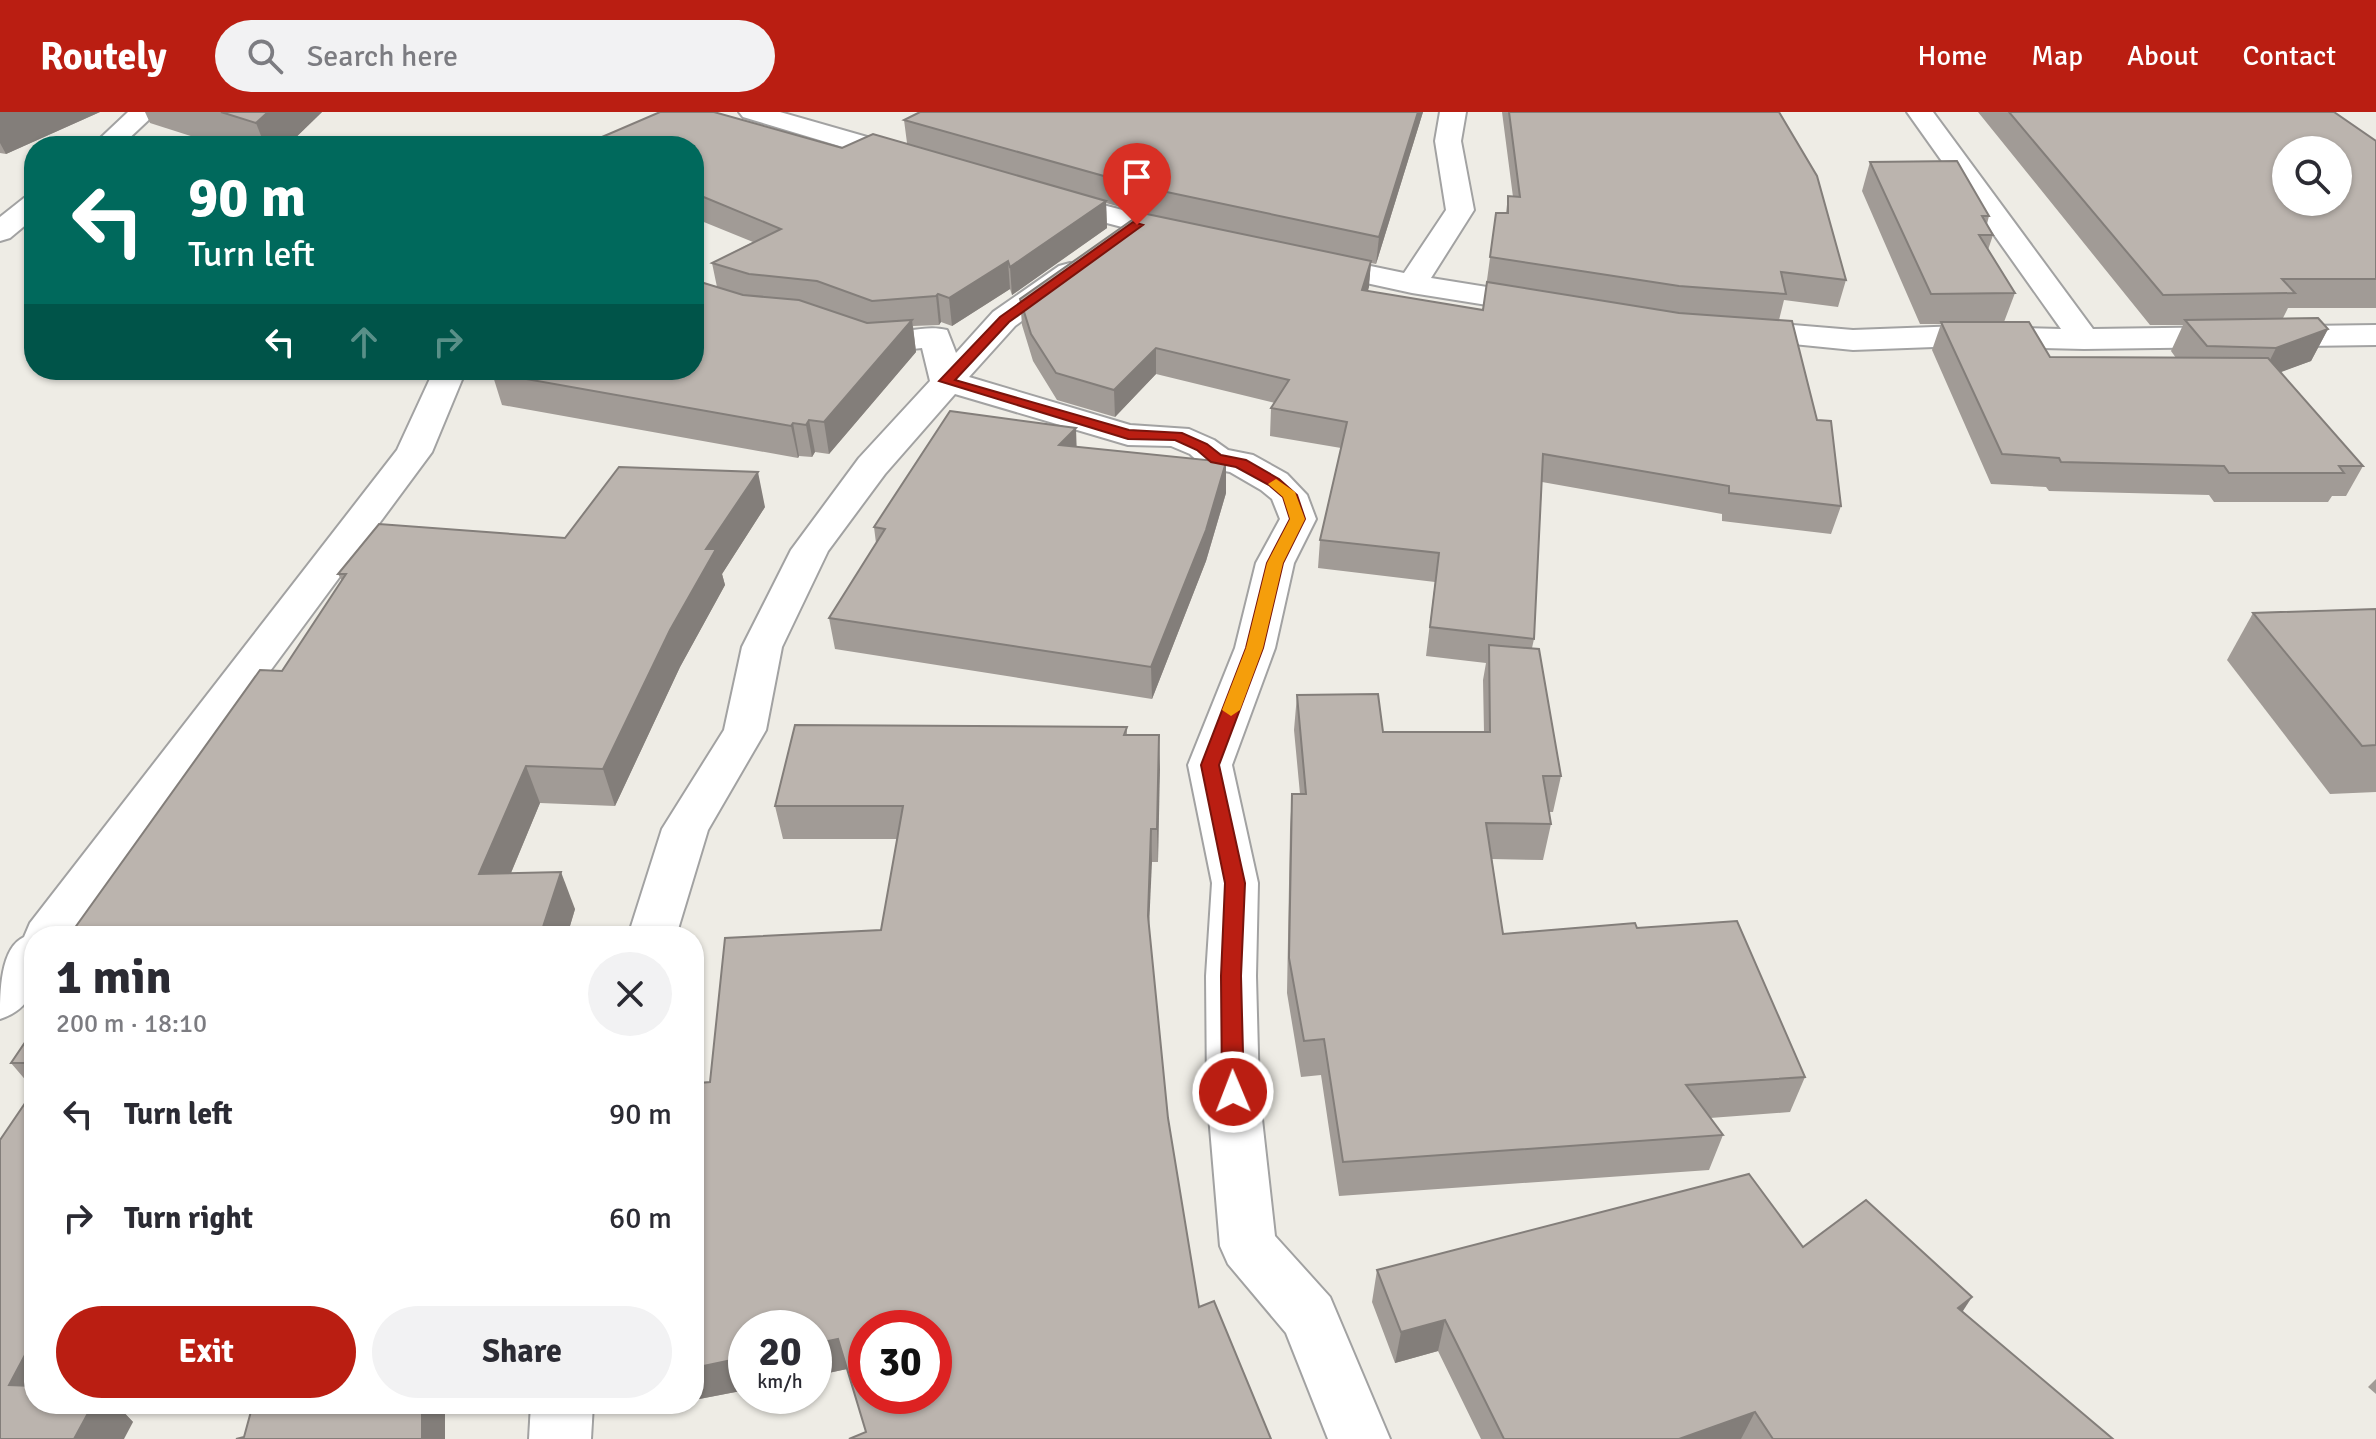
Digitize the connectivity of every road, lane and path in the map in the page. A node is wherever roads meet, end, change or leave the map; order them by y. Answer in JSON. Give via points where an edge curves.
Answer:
{"nodes":[{"id":1,"x":144,"y":112,"type":"edge"},
{"id":2,"x":752,"y":112,"type":"edge"},
{"id":3,"x":1453,"y":112,"type":"edge"},
{"id":4,"x":1920,"y":112,"type":"edge"},
{"id":5,"x":116,"y":136,"type":"edge"},
{"id":6,"x":945,"y":168,"type":"edge"},
{"id":7,"x":1019,"y":190,"type":"edge"},
{"id":8,"x":24,"y":212,"type":"edge"},
{"id":9,"x":1137,"y":225,"type":"junction"},
{"id":10,"x":0,"y":232,"type":"edge"},
{"id":11,"x":1213,"y":241,"type":"edge"},
{"id":12,"x":1290,"y":258,"type":"edge"},
{"id":13,"x":1412,"y":284,"type":"junction"},
{"id":14,"x":1568,"y":308,"type":"edge"},
{"id":15,"x":823,"y":323,"type":"edge"},
{"id":16,"x":1705,"y":328,"type":"edge"},
{"id":17,"x":2376,"y":335,"type":"edge"},
{"id":18,"x":2084,"y":339,"type":"junction"},
{"id":19,"x":446,"y":380,"type":"edge"},
{"id":20,"x":946,"y":381,"type":"junction"},
{"id":21,"x":55,"y":926,"type":"edge"},
{"id":22,"x":655,"y":926,"type":"edge"},
{"id":23,"x":24,"y":967,"type":"edge"},
{"id":24,"x":0,"y":999,"type":"edge"},
{"id":25,"x":561,"y":1414,"type":"edge"},
{"id":26,"x":560,"y":1439,"type":"edge"},
{"id":27,"x":1359,"y":1439,"type":"edge"}],
"edges":[{"from":1,"to":5,"type":"street"},
{"from":2,"to":6,"type":"street"},
{"from":3,"to":13,"type":"street","via":[[1448,141],[1460,210]]},
{"from":4,"to":18,"type":"street"},
{"from":7,"to":9,"type":"street"},
{"from":8,"to":10,"type":"street"},
{"from":9,"to":11,"type":"street"},
{"from":9,"to":20,"type":"street","via":[[1004,319]]},
{"from":12,"to":13,"type":"street"},
{"from":13,"to":14,"type":"street"},
{"from":15,"to":20,"type":"street","via":[[873,342],[936,337]]},
{"from":16,"to":18,"type":"street","via":[[1853,340]]},
{"from":17,"to":18,"type":"street"},
{"from":19,"to":21,"type":"street","via":[[414,452]]},
{"from":20,"to":22,"type":"street","via":[[872,466],[810,550],[762,647],[745,730],[685,829]]},
{"from":20,"to":27,"type":"street","via":[[1128,435],[1177,436],[1217,459],[1240,463],[1289,495],[1298,519],[1275,563],[1255,648],[1210,765],[1235,883],[1233,1092],[1248,1246],[1309,1316]]},
{"from":23,"to":24,"type":"street"},
{"from":25,"to":26,"type":"street"}]}
